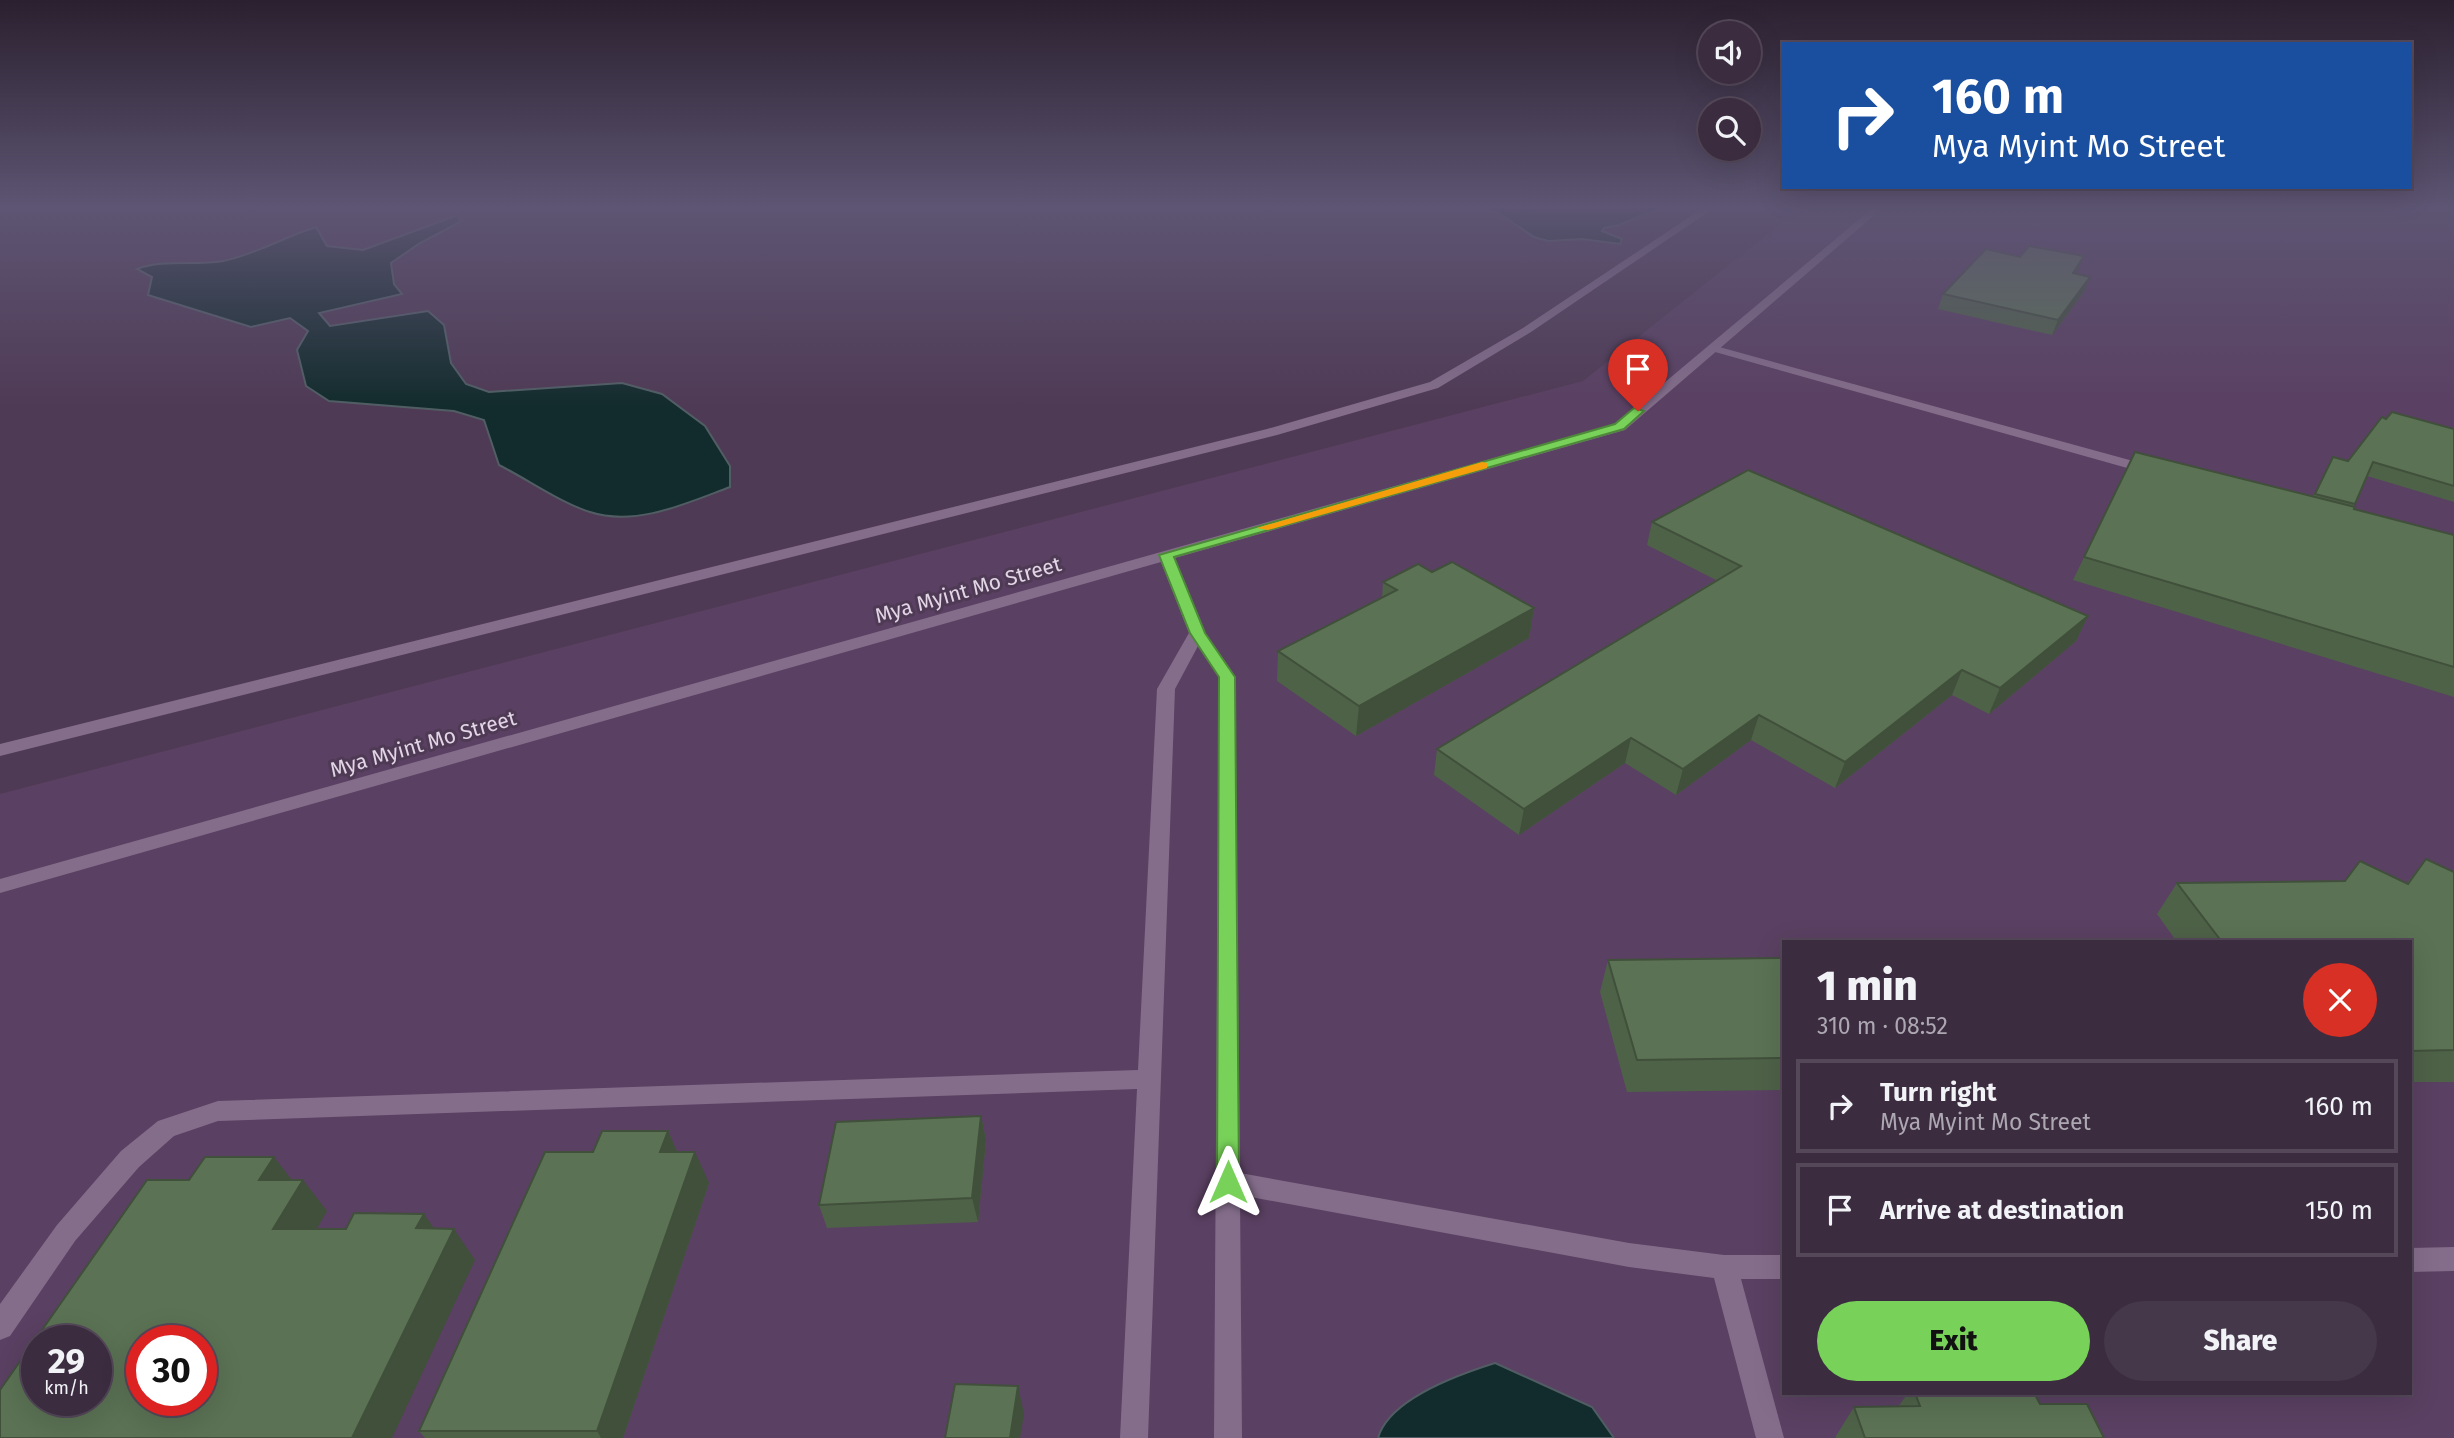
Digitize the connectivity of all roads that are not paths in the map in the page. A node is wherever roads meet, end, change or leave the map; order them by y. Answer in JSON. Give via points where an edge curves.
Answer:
{"nodes":[{"id":1,"x":1612,"y":273,"type":"edge"},
{"id":2,"x":1801,"y":273,"type":"edge"},
{"id":3,"x":1712,"y":348,"type":"junction"},
{"id":4,"x":2164,"y":474,"type":"edge"},
{"id":5,"x":1166,"y":555,"type":"junction"},
{"id":6,"x":1197,"y":633,"type":"junction"},
{"id":7,"x":0,"y":750,"type":"edge"},
{"id":8,"x":0,"y":886,"type":"edge"},
{"id":9,"x":1149,"y":1079,"type":"junction"},
{"id":10,"x":1228,"y":1182,"type":"junction"},
{"id":11,"x":2454,"y":1259,"type":"edge"},
{"id":12,"x":2412,"y":1260,"type":"edge"},
{"id":13,"x":1782,"y":1266,"type":"edge"},
{"id":14,"x":1724,"y":1267,"type":"junction"},
{"id":15,"x":0,"y":1327,"type":"edge"},
{"id":16,"x":1134,"y":1438,"type":"edge"},
{"id":17,"x":1228,"y":1438,"type":"edge"},
{"id":18,"x":1770,"y":1438,"type":"edge"}],
"edges":[{"from":1,"to":7,"type":"street","via":[[1434,385],[1272,432]]},
{"from":2,"to":3,"type":"street","name":"Mya Myint Mo Street"},
{"from":3,"to":4,"type":"street"},
{"from":3,"to":5,"type":"street","name":"Mya Myint Mo Street","via":[[1620,427]]},
{"from":5,"to":6,"type":"street"},
{"from":5,"to":8,"type":"street","name":"Mya Myint Mo Street"},
{"from":6,"to":9,"type":"street","via":[[1166,689]]},
{"from":6,"to":10,"type":"street","via":[[1227,677]]},
{"from":9,"to":15,"type":"street","via":[[218,1111],[166,1128],[130,1159],[66,1233]]},
{"from":9,"to":16,"type":"street"},
{"from":10,"to":14,"type":"street","via":[[1549,1241]]},
{"from":10,"to":17,"type":"street"},
{"from":11,"to":12,"type":"street"},
{"from":13,"to":14,"type":"street"},
{"from":14,"to":18,"type":"street"}]}
